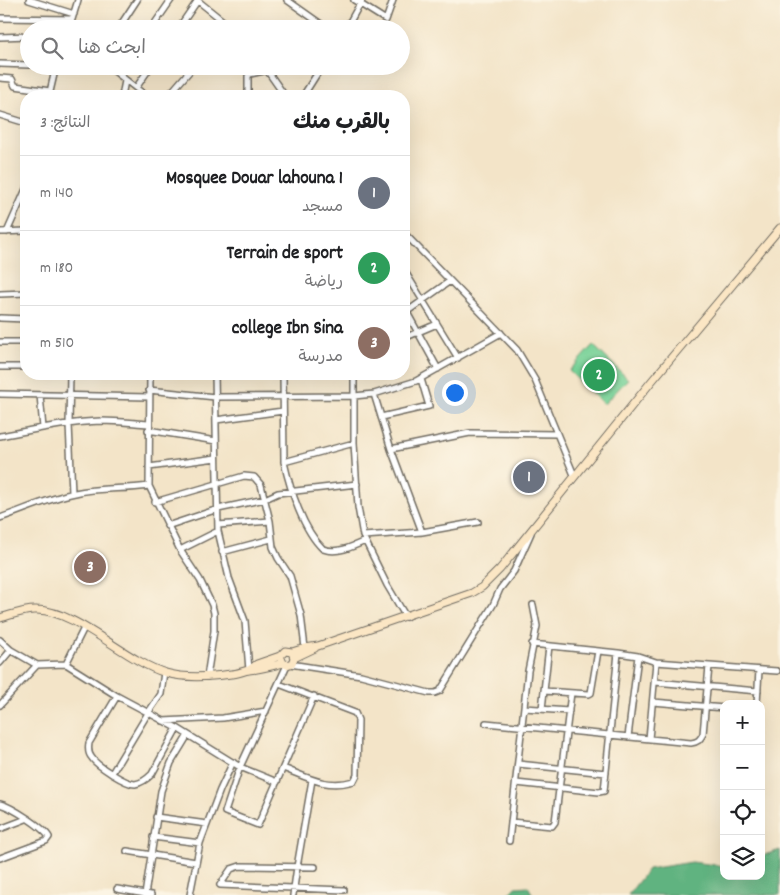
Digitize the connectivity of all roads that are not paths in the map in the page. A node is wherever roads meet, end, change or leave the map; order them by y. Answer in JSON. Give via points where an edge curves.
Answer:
{"nodes":[{"id":1,"x":29,"y":0,"type":"edge"},
{"id":2,"x":78,"y":0,"type":"edge"},
{"id":3,"x":137,"y":0,"type":"edge"},
{"id":4,"x":171,"y":0,"type":"edge"},
{"id":5,"x":197,"y":0,"type":"edge"},
{"id":6,"x":287,"y":0,"type":"edge"},
{"id":7,"x":354,"y":0,"type":"edge"},
{"id":8,"x":393,"y":0,"type":"edge"},
{"id":9,"x":361,"y":2,"type":"edge"},
{"id":10,"x":73,"y":17,"type":"junction"},
{"id":11,"x":0,"y":18,"type":"edge"},
{"id":12,"x":72,"y":20,"type":"edge"},
{"id":13,"x":124,"y":20,"type":"edge"},
{"id":14,"x":157,"y":20,"type":"edge"},
{"id":15,"x":184,"y":20,"type":"edge"},
{"id":16,"x":221,"y":20,"type":"edge"},
{"id":17,"x":315,"y":20,"type":"edge"},
{"id":18,"x":351,"y":20,"type":"edge"},
{"id":19,"x":0,"y":36,"type":"edge"},
{"id":20,"x":20,"y":36,"type":"edge"},
{"id":21,"x":0,"y":64,"type":"edge"},
{"id":22,"x":20,"y":65,"type":"edge"},
{"id":23,"x":54,"y":75,"type":"edge"},
{"id":24,"x":120,"y":75,"type":"edge"},
{"id":25,"x":145,"y":75,"type":"edge"},
{"id":26,"x":186,"y":75,"type":"edge"},
{"id":27,"x":249,"y":75,"type":"edge"},
{"id":28,"x":271,"y":75,"type":"edge"},
{"id":29,"x":316,"y":75,"type":"edge"},
{"id":30,"x":0,"y":78,"type":"edge"},
{"id":31,"x":125,"y":81,"type":"junction"},
{"id":32,"x":136,"y":88,"type":"junction"},
{"id":33,"x":32,"y":90,"type":"edge"},
{"id":34,"x":50,"y":90,"type":"edge"},
{"id":35,"x":123,"y":90,"type":"edge"},
{"id":36,"x":138,"y":90,"type":"edge"},
{"id":37,"x":173,"y":90,"type":"edge"},
{"id":38,"x":248,"y":90,"type":"edge"},
{"id":39,"x":281,"y":90,"type":"edge"},
{"id":40,"x":307,"y":90,"type":"edge"},
{"id":41,"x":0,"y":115,"type":"edge"},
{"id":42,"x":20,"y":121,"type":"edge"},
{"id":43,"x":20,"y":203,"type":"edge"},
{"id":44,"x":780,"y":228,"type":"edge"},
{"id":45,"x":20,"y":231,"type":"edge"},
{"id":46,"x":0,"y":232,"type":"edge"},
{"id":47,"x":7,"y":232,"type":"junction"},
{"id":48,"x":410,"y":241,"type":"edge"},
{"id":49,"x":410,"y":280,"type":"edge"},
{"id":50,"x":450,"y":281,"type":"junction"},
{"id":51,"x":20,"y":293,"type":"edge"},
{"id":52,"x":0,"y":294,"type":"edge"},
{"id":53,"x":423,"y":302,"type":"junction"},
{"id":54,"x":410,"y":308,"type":"edge"},
{"id":55,"x":0,"y":318,"type":"edge"},
{"id":56,"x":20,"y":319,"type":"edge"},
{"id":57,"x":410,"y":319,"type":"edge"},
{"id":58,"x":436,"y":324,"type":"junction"},
{"id":59,"x":418,"y":333,"type":"junction"},
{"id":60,"x":501,"y":333,"type":"junction"},
{"id":61,"x":410,"y":336,"type":"edge"},
{"id":62,"x":0,"y":342,"type":"edge"},
{"id":63,"x":20,"y":342,"type":"edge"},
{"id":64,"x":458,"y":358,"type":"junction"},
{"id":65,"x":0,"y":367,"type":"edge"},
{"id":66,"x":20,"y":368,"type":"edge"},
{"id":67,"x":438,"y":369,"type":"junction"},
{"id":68,"x":421,"y":379,"type":"junction"},
{"id":69,"x":70,"y":380,"type":"edge"},
{"id":70,"x":150,"y":380,"type":"edge"},
{"id":71,"x":215,"y":380,"type":"edge"},
{"id":72,"x":283,"y":380,"type":"edge"},
{"id":73,"x":354,"y":380,"type":"edge"},
{"id":74,"x":149,"y":390,"type":"junction"},
{"id":75,"x":0,"y":394,"type":"edge"},
{"id":76,"x":374,"y":394,"type":"junction"},
{"id":77,"x":40,"y":395,"type":"junction"},
{"id":78,"x":283,"y":396,"type":"junction"},
{"id":79,"x":354,"y":396,"type":"junction"},
{"id":80,"x":70,"y":397,"type":"junction"},
{"id":81,"x":149,"y":397,"type":"junction"},
{"id":82,"x":215,"y":397,"type":"junction"},
{"id":83,"x":283,"y":410,"type":"junction"},
{"id":84,"x":381,"y":417,"type":"junction"},
{"id":85,"x":216,"y":420,"type":"junction"},
{"id":86,"x":69,"y":424,"type":"junction"},
{"id":87,"x":148,"y":427,"type":"junction"},
{"id":88,"x":43,"y":428,"type":"junction"},
{"id":89,"x":557,"y":434,"type":"junction"},
{"id":90,"x":0,"y":436,"type":"edge"},
{"id":91,"x":216,"y":441,"type":"junction"},
{"id":92,"x":354,"y":443,"type":"junction"},
{"id":93,"x":391,"y":449,"type":"junction"},
{"id":94,"x":216,"y":458,"type":"junction"},
{"id":95,"x":284,"y":462,"type":"junction"},
{"id":96,"x":149,"y":467,"type":"junction"},
{"id":97,"x":574,"y":475,"type":"junction"},
{"id":98,"x":217,"y":483,"type":"junction"},
{"id":99,"x":357,"y":484,"type":"junction"},
{"id":100,"x":149,"y":486,"type":"junction"},
{"id":101,"x":292,"y":491,"type":"junction"},
{"id":102,"x":72,"y":493,"type":"junction"},
{"id":103,"x":265,"y":499,"type":"junction"},
{"id":104,"x":156,"y":502,"type":"junction"},
{"id":105,"x":218,"y":509,"type":"junction"},
{"id":106,"x":0,"y":518,"type":"edge"},
{"id":107,"x":270,"y":521,"type":"junction"},
{"id":108,"x":478,"y":522,"type":"dead end"},
{"id":109,"x":536,"y":523,"type":"junction"},
{"id":110,"x":168,"y":526,"type":"junction"},
{"id":111,"x":218,"y":528,"type":"junction"},
{"id":112,"x":422,"y":532,"type":"junction"},
{"id":113,"x":364,"y":539,"type":"junction"},
{"id":114,"x":271,"y":540,"type":"junction"},
{"id":115,"x":180,"y":550,"type":"junction"},
{"id":116,"x":222,"y":552,"type":"junction"},
{"id":117,"x":533,"y":605,"type":"dead end"},
{"id":118,"x":406,"y":617,"type":"junction"},
{"id":119,"x":0,"y":618,"type":"edge"},
{"id":120,"x":84,"y":628,"type":"junction"},
{"id":121,"x":0,"y":640,"type":"edge"},
{"id":122,"x":532,"y":644,"type":"junction"},
{"id":123,"x":318,"y":646,"type":"junction"},
{"id":124,"x":549,"y":646,"type":"junction"},
{"id":125,"x":306,"y":648,"type":"junction"},
{"id":126,"x":11,"y":650,"type":"junction"},
{"id":127,"x":598,"y":651,"type":"junction"},
{"id":128,"x":618,"y":653,"type":"junction"},
{"id":129,"x":638,"y":656,"type":"junction"},
{"id":130,"x":288,"y":660,"type":"junction"},
{"id":131,"x":656,"y":662,"type":"junction"},
{"id":132,"x":0,"y":663,"type":"edge"},
{"id":133,"x":66,"y":664,"type":"junction"},
{"id":134,"x":36,"y":665,"type":"junction"},
{"id":135,"x":709,"y":666,"type":"junction"},
{"id":136,"x":249,"y":670,"type":"junction"},
{"id":137,"x":759,"y":670,"type":"junction"},
{"id":138,"x":164,"y":672,"type":"junction"},
{"id":139,"x":777,"y":672,"type":"dead end"},
{"id":140,"x":207,"y":677,"type":"junction"},
{"id":141,"x":655,"y":682,"type":"junction"},
{"id":142,"x":279,"y":684,"type":"junction"},
{"id":143,"x":707,"y":686,"type":"junction"},
{"id":144,"x":544,"y":691,"type":"junction"},
{"id":145,"x":758,"y":691,"type":"junction"},
{"id":146,"x":572,"y":693,"type":"junction"},
{"id":147,"x":116,"y":696,"type":"junction"},
{"id":148,"x":314,"y":696,"type":"junction"},
{"id":149,"x":757,"y":700,"type":"edge"},
{"id":150,"x":653,"y":702,"type":"junction"},
{"id":151,"x":0,"y":705,"type":"edge"},
{"id":152,"x":706,"y":707,"type":"junction"},
{"id":153,"x":524,"y":708,"type":"junction"},
{"id":154,"x":720,"y":708,"type":"edge"},
{"id":155,"x":542,"y":709,"type":"junction"},
{"id":156,"x":266,"y":710,"type":"junction"},
{"id":157,"x":569,"y":711,"type":"junction"},
{"id":158,"x":148,"y":713,"type":"junction"},
{"id":159,"x":162,"y":721,"type":"junction"},
{"id":160,"x":486,"y":722,"type":"dead end"},
{"id":161,"x":522,"y":726,"type":"junction"},
{"id":162,"x":176,"y":728,"type":"junction"},
{"id":163,"x":566,"y":730,"type":"junction"},
{"id":164,"x":188,"y":735,"type":"junction"},
{"id":165,"x":609,"y":735,"type":"junction"},
{"id":166,"x":628,"y":737,"type":"junction"},
{"id":167,"x":649,"y":739,"type":"junction"},
{"id":168,"x":232,"y":762,"type":"junction"},
{"id":169,"x":518,"y":764,"type":"junction"},
{"id":170,"x":240,"y":767,"type":"junction"},
{"id":171,"x":283,"y":768,"type":"junction"},
{"id":172,"x":562,"y":769,"type":"junction"},
{"id":173,"x":112,"y":773,"type":"junction"},
{"id":174,"x":606,"y":773,"type":"junction"},
{"id":175,"x":312,"y":780,"type":"junction"},
{"id":176,"x":277,"y":782,"type":"junction"},
{"id":177,"x":516,"y":783,"type":"junction"},
{"id":178,"x":560,"y":788,"type":"junction"},
{"id":179,"x":0,"y":804,"type":"edge"},
{"id":180,"x":156,"y":817,"type":"junction"},
{"id":181,"x":26,"y":819,"type":"junction"},
{"id":182,"x":511,"y":822,"type":"junction"},
{"id":183,"x":207,"y":824,"type":"junction"},
{"id":184,"x":0,"y":829,"type":"edge"},
{"id":185,"x":153,"y":837,"type":"junction"},
{"id":186,"x":508,"y":841,"type":"dead end"},
{"id":187,"x":200,"y":842,"type":"junction"},
{"id":188,"x":127,"y":851,"type":"dead end"},
{"id":189,"x":151,"y":855,"type":"junction"},
{"id":190,"x":0,"y":858,"type":"edge"},
{"id":191,"x":196,"y":862,"type":"junction"},
{"id":192,"x":296,"y":867,"type":"junction"},
{"id":193,"x":315,"y":867,"type":"dead end"},
{"id":194,"x":294,"y":888,"type":"junction"},
{"id":195,"x":117,"y":889,"type":"dead end"},
{"id":196,"x":344,"y":890,"type":"dead end"},
{"id":197,"x":147,"y":895,"type":"edge"},
{"id":198,"x":190,"y":895,"type":"edge"},
{"id":199,"x":293,"y":895,"type":"edge"}],
"edges":[{"from":1,"to":10,"type":"street"},
{"from":2,"to":10,"type":"street"},
{"from":3,"to":13,"type":"street"},
{"from":4,"to":14,"type":"street"},
{"from":5,"to":15,"type":"street"},
{"from":5,"to":16,"type":"street"},
{"from":6,"to":17,"type":"street"},
{"from":7,"to":9,"type":"street"},
{"from":8,"to":9,"type":"street","via":[[386,20]]},
{"from":9,"to":18,"type":"street"},
{"from":10,"to":11,"type":"street"},
{"from":10,"to":12,"type":"street"},
{"from":19,"to":20,"type":"street"},
{"from":21,"to":22,"type":"street"},
{"from":23,"to":34,"type":"street"},
{"from":24,"to":31,"type":"street"},
{"from":25,"to":32,"type":"street"},
{"from":26,"to":37,"type":"street"},
{"from":27,"to":38,"type":"street"},
{"from":28,"to":39,"type":"street"},
{"from":29,"to":40,"type":"street"},
{"from":30,"to":33,"type":"street","via":[[12,79],[15,86]]},
{"from":31,"to":32,"type":"street"},
{"from":31,"to":35,"type":"street"},
{"from":32,"to":36,"type":"street"},
{"from":41,"to":42,"type":"street"},
{"from":43,"to":47,"type":"street"},
{"from":44,"to":97,"type":"main road"},
{"from":45,"to":47,"type":"street"},
{"from":46,"to":47,"type":"street"},
{"from":48,"to":50,"type":"street"},
{"from":49,"to":53,"type":"street"},
{"from":50,"to":53,"type":"street"},
{"from":50,"to":60,"type":"street"},
{"from":51,"to":52,"type":"street"},
{"from":53,"to":54,"type":"street"},
{"from":53,"to":58,"type":"street"},
{"from":55,"to":56,"type":"street"},
{"from":57,"to":59,"type":"street"},
{"from":58,"to":59,"type":"street"},
{"from":58,"to":64,"type":"street"},
{"from":59,"to":61,"type":"street"},
{"from":59,"to":67,"type":"street"},
{"from":60,"to":64,"type":"street"},
{"from":60,"to":89,"type":"street","via":[[528,367]]},
{"from":62,"to":63,"type":"street"},
{"from":64,"to":67,"type":"street"},
{"from":65,"to":66,"type":"street"},
{"from":67,"to":68,"type":"street"},
{"from":68,"to":76,"type":"street"},
{"from":68,"to":84,"type":"street","via":[[429,406]]},
{"from":69,"to":80,"type":"street"},
{"from":70,"to":74,"type":"street"},
{"from":71,"to":82,"type":"street"},
{"from":72,"to":78,"type":"street"},
{"from":73,"to":79,"type":"street"},
{"from":74,"to":81,"type":"street"},
{"from":74,"to":82,"type":"street"},
{"from":75,"to":77,"type":"street"},
{"from":76,"to":79,"type":"street"},
{"from":76,"to":84,"type":"street"},
{"from":77,"to":80,"type":"street"},
{"from":77,"to":88,"type":"street"},
{"from":78,"to":79,"type":"street"},
{"from":78,"to":82,"type":"street"},
{"from":78,"to":83,"type":"street"},
{"from":79,"to":92,"type":"street"},
{"from":80,"to":81,"type":"street"},
{"from":80,"to":86,"type":"street"},
{"from":81,"to":87,"type":"street"},
{"from":82,"to":85,"type":"street"},
{"from":83,"to":85,"type":"street"},
{"from":83,"to":95,"type":"street"},
{"from":84,"to":93,"type":"street"},
{"from":85,"to":91,"type":"street"},
{"from":86,"to":87,"type":"street","via":[[104,421]]},
{"from":86,"to":88,"type":"street"},
{"from":86,"to":102,"type":"street"},
{"from":87,"to":91,"type":"street"},
{"from":87,"to":96,"type":"street"},
{"from":88,"to":90,"type":"street"},
{"from":89,"to":93,"type":"street","via":[[470,433]]},
{"from":89,"to":97,"type":"street"},
{"from":91,"to":94,"type":"street"},
{"from":92,"to":95,"type":"street"},
{"from":92,"to":99,"type":"street"},
{"from":93,"to":112,"type":"street"},
{"from":94,"to":96,"type":"street"},
{"from":94,"to":98,"type":"street"},
{"from":95,"to":101,"type":"street"},
{"from":96,"to":100,"type":"street"},
{"from":97,"to":109,"type":"main road"},
{"from":98,"to":103,"type":"street","via":[[254,476]]},
{"from":98,"to":104,"type":"street"},
{"from":98,"to":105,"type":"street"},
{"from":99,"to":101,"type":"street"},
{"from":99,"to":113,"type":"street"},
{"from":100,"to":102,"type":"street"},
{"from":100,"to":104,"type":"street"},
{"from":101,"to":103,"type":"street"},
{"from":101,"to":113,"type":"street","via":[[309,530],[323,549],[349,548]]},
{"from":102,"to":106,"type":"street"},
{"from":103,"to":105,"type":"street"},
{"from":103,"to":107,"type":"street"},
{"from":104,"to":110,"type":"street"},
{"from":105,"to":110,"type":"street"},
{"from":105,"to":111,"type":"street"},
{"from":107,"to":111,"type":"street"},
{"from":107,"to":114,"type":"street"},
{"from":108,"to":112,"type":"street"},
{"from":109,"to":118,"type":"main road","via":[[482,587],[462,598]]},
{"from":109,"to":130,"type":"street","via":[[514,570],[440,691],[429,693]]},
{"from":110,"to":115,"type":"street"},
{"from":111,"to":115,"type":"street"},
{"from":111,"to":116,"type":"street"},
{"from":112,"to":113,"type":"street"},
{"from":113,"to":118,"type":"street"},
{"from":114,"to":116,"type":"street"},
{"from":114,"to":125,"type":"street","via":[[290,576]]},
{"from":115,"to":140,"type":"street","via":[[200,580],[214,613]]},
{"from":116,"to":136,"type":"street","via":[[245,621]]},
{"from":117,"to":122,"type":"street","via":[[538,624]]},
{"from":118,"to":123,"type":"main road"},
{"from":119,"to":120,"type":"main road","via":[[44,610]]},
{"from":120,"to":133,"type":"street"},
{"from":120,"to":138,"type":"main road"},
{"from":121,"to":126,"type":"street"},
{"from":122,"to":124,"type":"street"},
{"from":122,"to":153,"type":"street"},
{"from":123,"to":125,"type":"main road"},
{"from":123,"to":130,"type":"main road"},
{"from":124,"to":127,"type":"street"},
{"from":124,"to":144,"type":"street"},
{"from":125,"to":130,"type":"main road"},
{"from":126,"to":132,"type":"street"},
{"from":126,"to":134,"type":"street"},
{"from":127,"to":128,"type":"street"},
{"from":127,"to":146,"type":"street","via":[[591,693]]},
{"from":128,"to":129,"type":"street"},
{"from":128,"to":165,"type":"street"},
{"from":129,"to":131,"type":"street"},
{"from":129,"to":166,"type":"street"},
{"from":130,"to":136,"type":"main road","via":[[257,664]]},
{"from":130,"to":142,"type":"street"},
{"from":131,"to":135,"type":"street"},
{"from":131,"to":141,"type":"street"},
{"from":133,"to":134,"type":"street"},
{"from":133,"to":147,"type":"street"},
{"from":134,"to":151,"type":"street"},
{"from":135,"to":137,"type":"street"},
{"from":135,"to":143,"type":"street"},
{"from":136,"to":140,"type":"main road"},
{"from":137,"to":139,"type":"street"},
{"from":137,"to":145,"type":"street"},
{"from":138,"to":140,"type":"main road"},
{"from":138,"to":158,"type":"street","via":[[161,694]]},
{"from":141,"to":143,"type":"street"},
{"from":141,"to":150,"type":"street"},
{"from":142,"to":148,"type":"street"},
{"from":142,"to":156,"type":"street"},
{"from":143,"to":145,"type":"street"},
{"from":143,"to":152,"type":"street"},
{"from":144,"to":146,"type":"street"},
{"from":144,"to":155,"type":"street"},
{"from":145,"to":149,"type":"street"},
{"from":146,"to":157,"type":"street"},
{"from":147,"to":158,"type":"street"},
{"from":147,"to":173,"type":"street","via":[[88,748],[92,759]]},
{"from":148,"to":171,"type":"street"},
{"from":148,"to":175,"type":"street","via":[[355,713],[358,720],[357,775],[354,781],[329,784]]},
{"from":150,"to":152,"type":"street"},
{"from":150,"to":167,"type":"street"},
{"from":152,"to":154,"type":"street"},
{"from":152,"to":167,"type":"street","via":[[703,734],[697,742]]},
{"from":153,"to":155,"type":"street"},
{"from":153,"to":161,"type":"street"},
{"from":155,"to":157,"type":"street"},
{"from":156,"to":159,"type":"street","via":[[223,718]]},
{"from":156,"to":170,"type":"street"},
{"from":157,"to":163,"type":"street"},
{"from":158,"to":159,"type":"street"},
{"from":158,"to":173,"type":"street"},
{"from":159,"to":162,"type":"street"},
{"from":160,"to":161,"type":"street"},
{"from":161,"to":163,"type":"street"},
{"from":161,"to":169,"type":"street"},
{"from":162,"to":164,"type":"street"},
{"from":162,"to":173,"type":"street","via":[[152,774],[144,781],[134,784]]},
{"from":163,"to":165,"type":"street"},
{"from":163,"to":172,"type":"street"},
{"from":164,"to":168,"type":"street"},
{"from":164,"to":180,"type":"street","via":[[165,778]]},
{"from":165,"to":166,"type":"street"},
{"from":165,"to":174,"type":"street"},
{"from":166,"to":167,"type":"street"},
{"from":168,"to":170,"type":"street"},
{"from":168,"to":183,"type":"street"},
{"from":169,"to":172,"type":"street"},
{"from":169,"to":177,"type":"street"},
{"from":170,"to":176,"type":"street"},
{"from":170,"to":176,"type":"street","via":[[225,812],[258,824]]},
{"from":171,"to":175,"type":"street"},
{"from":171,"to":176,"type":"street"},
{"from":172,"to":174,"type":"street"},
{"from":172,"to":178,"type":"street"},
{"from":174,"to":178,"type":"street","via":[[602,791]]},
{"from":175,"to":192,"type":"street"},
{"from":177,"to":178,"type":"street"},
{"from":177,"to":182,"type":"street"},
{"from":178,"to":182,"type":"street","via":[[552,826]]},
{"from":179,"to":181,"type":"street"},
{"from":180,"to":183,"type":"street"},
{"from":180,"to":185,"type":"street"},
{"from":181,"to":184,"type":"street"},
{"from":181,"to":190,"type":"street","via":[[48,835],[48,839]]},
{"from":182,"to":186,"type":"street"},
{"from":183,"to":187,"type":"street"},
{"from":185,"to":187,"type":"street"},
{"from":185,"to":189,"type":"street"},
{"from":187,"to":191,"type":"street"},
{"from":188,"to":189,"type":"street"},
{"from":189,"to":191,"type":"street"},
{"from":189,"to":197,"type":"street"},
{"from":191,"to":198,"type":"street"},
{"from":192,"to":193,"type":"street"},
{"from":192,"to":194,"type":"street"},
{"from":192,"to":194,"type":"street","via":[[240,866],[230,869],[220,884]]},
{"from":194,"to":196,"type":"street"},
{"from":194,"to":199,"type":"street"},
{"from":195,"to":197,"type":"street"}]}
